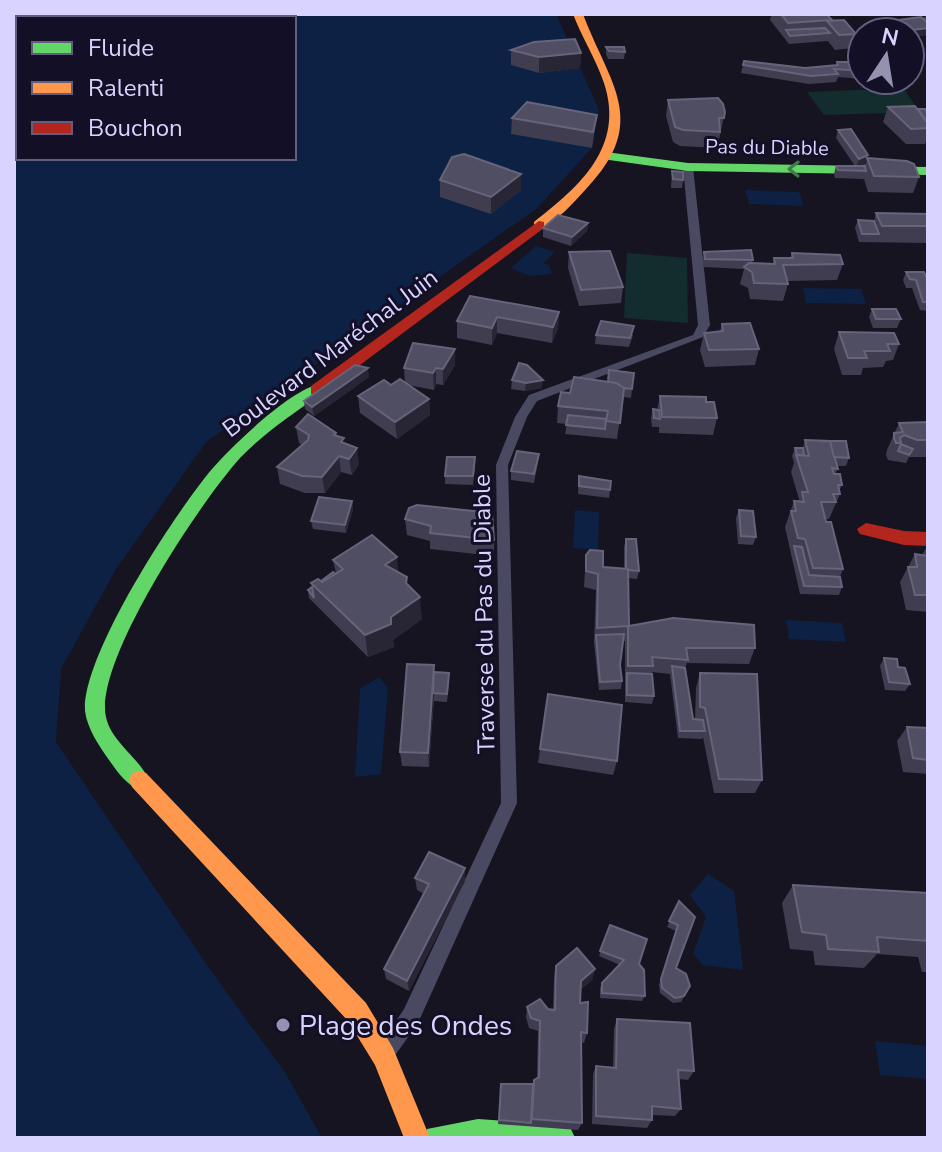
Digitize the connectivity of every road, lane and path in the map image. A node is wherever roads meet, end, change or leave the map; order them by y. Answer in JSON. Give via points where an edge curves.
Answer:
{"nodes":[{"id":1,"x":578,"y":14,"type":"edge"},
{"id":2,"x":606,"y":156,"type":"junction"},
{"id":3,"x":688,"y":167,"type":"junction"},
{"id":4,"x":928,"y":171,"type":"edge"},
{"id":5,"x":866,"y":529,"type":"dead end"},
{"id":6,"x":928,"y":539,"type":"edge"},
{"id":7,"x":383,"y":1056,"type":"junction"},
{"id":8,"x":417,"y":1138,"type":"edge"},
{"id":9,"x":436,"y":1138,"type":"edge"},
{"id":10,"x":562,"y":1138,"type":"edge"}],
"edges":[{"from":1,"to":2,"type":"street","name":"Boulevard Maréchal Juin","via":[[607,71],[617,110]]},
{"from":2,"to":3,"type":"street","name":"Pas du Diable"},
{"from":2,"to":7,"type":"street","name":"Boulevard Maréchal Juin","via":[[582,187],[467,281],[259,431],[229,459],[157,569],[101,676],[95,711],[106,738],[133,775],[307,954],[358,1014]]},
{"from":4,"to":3,"type":"street","name":"Pas du Diable","one_way":true},
{"from":3,"to":7,"type":"lane","name":"Traverse du Pas du Diable","via":[[704,325],[697,337],[533,398],[502,465],[509,803],[411,1016]]},
{"from":5,"to":6,"type":"street"},
{"from":7,"to":8,"type":"street","name":"Boulevard Maréchal Juin"},
{"from":9,"to":10,"type":"street","via":[[478,1132]]}]}
